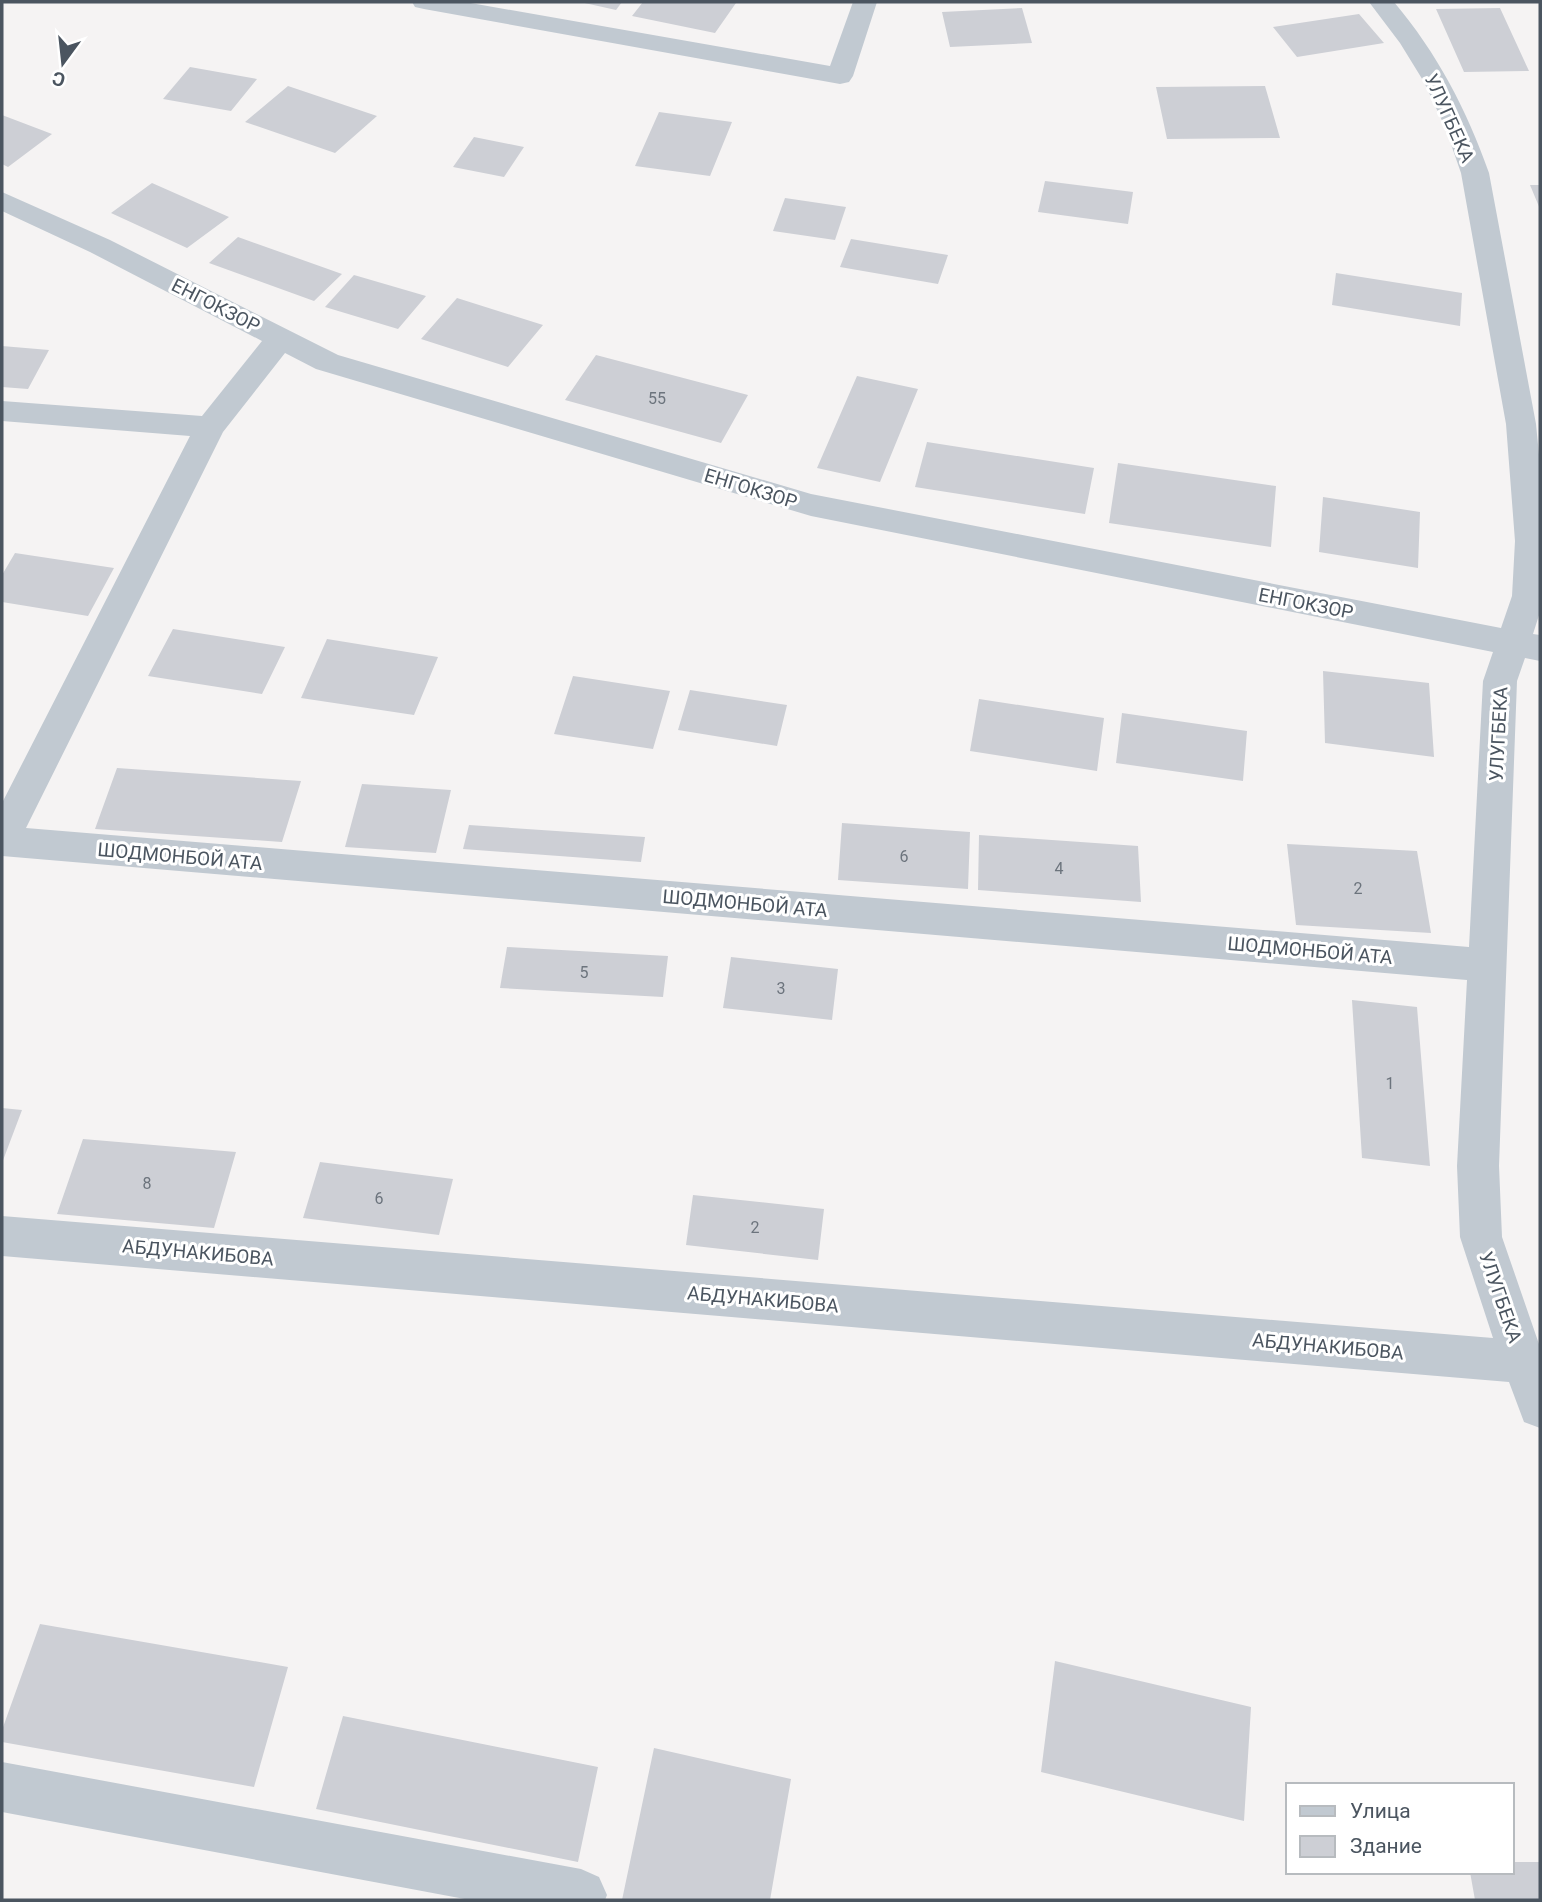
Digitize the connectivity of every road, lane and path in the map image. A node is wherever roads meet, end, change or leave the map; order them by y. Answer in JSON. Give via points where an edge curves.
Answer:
{"nodes":[{"id":1,"x":424,"y":2,"type":"edge"},
{"id":2,"x":865,"y":2,"type":"edge"},
{"id":3,"x":1381,"y":2,"type":"edge"},
{"id":4,"x":2,"y":200,"type":"edge"},
{"id":5,"x":280,"y":338,"type":"junction"},
{"id":6,"x":2,"y":411,"type":"edge"},
{"id":7,"x":210,"y":427,"type":"junction"},
{"id":8,"x":1526,"y":646,"type":"edge"},
{"id":9,"x":2,"y":840,"type":"edge"},
{"id":10,"x":1488,"y":965,"type":"junction"},
{"id":11,"x":2,"y":1236,"type":"edge"},
{"id":12,"x":1524,"y":1362,"type":"junction"},
{"id":13,"x":1540,"y":1406,"type":"edge"},
{"id":14,"x":2,"y":1787,"type":"edge"},
{"id":15,"x":580,"y":1895,"type":"dead end"}],
"edges":[{"from":1,"to":2,"type":"street","via":[[840,76]]},
{"from":3,"to":8,"type":"street","name":"УЛУГБЕКА","via":[[1430,71],[1463,136],[1475,173],[1521,424],[1531,541]]},
{"from":4,"to":5,"type":"street","name":"ЕНГОКЗОР"},
{"from":5,"to":7,"type":"street"},
{"from":5,"to":8,"type":"street","name":"ЕНГОКЗОР","via":[[327,362],[811,505]]},
{"from":6,"to":7,"type":"street"},
{"from":7,"to":9,"type":"street"},
{"from":8,"to":10,"type":"street","name":"УЛУГБЕКА","via":[[1500,681]]},
{"from":9,"to":10,"type":"street","name":"ШОДМОНБОЙ АТА"},
{"from":10,"to":12,"type":"street","name":"УЛУГБЕКА","via":[[1478,1166],[1481,1237]]},
{"from":11,"to":12,"type":"street","name":"АБДУНАКИБОВА"},
{"from":12,"to":13,"type":"street","name":"УЛУГБЕКА"},
{"from":14,"to":15,"type":"street"}]}
